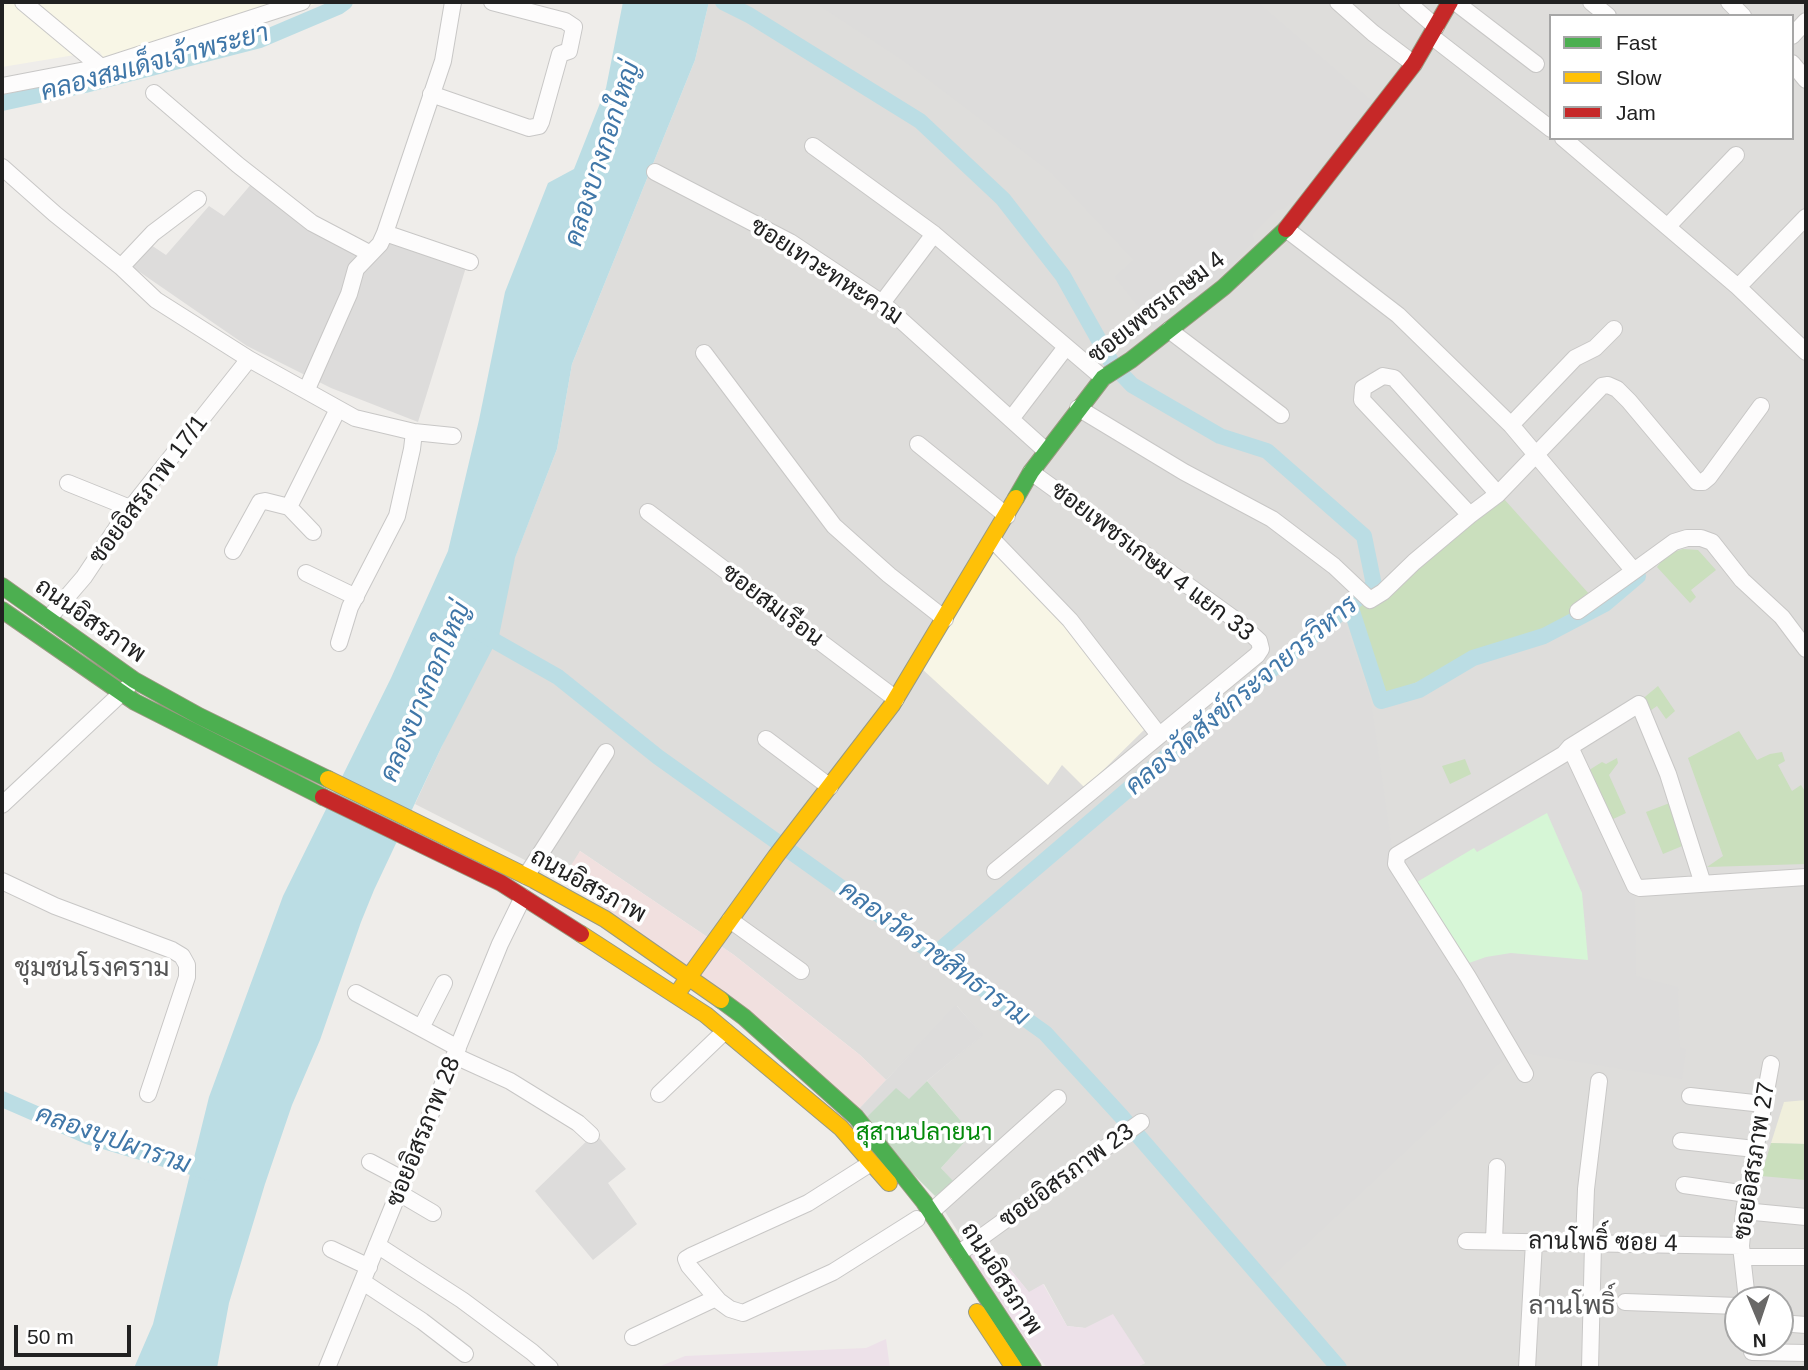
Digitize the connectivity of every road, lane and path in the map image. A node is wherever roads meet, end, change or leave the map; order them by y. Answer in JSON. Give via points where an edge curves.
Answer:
{"nodes":[{"id":1,"x":23,"y":2,"type":"edge"},
{"id":2,"x":453,"y":2,"type":"edge"},
{"id":3,"x":492,"y":2,"type":"edge"},
{"id":4,"x":1338,"y":2,"type":"edge"},
{"id":5,"x":1408,"y":2,"type":"edge"},
{"id":6,"x":1452,"y":2,"type":"edge"},
{"id":7,"x":1591,"y":2,"type":"edge"},
{"id":8,"x":291,"y":3,"type":"edge"},
{"id":9,"x":1606,"y":14,"type":"edge"},
{"id":10,"x":1806,"y":21,"type":"edge"},
{"id":11,"x":1434,"y":31,"type":"junction"},
{"id":12,"x":1794,"y":34,"type":"edge"},
{"id":13,"x":1414,"y":64,"type":"junction"},
{"id":14,"x":1536,"y":64,"type":"dead end"},
{"id":15,"x":1794,"y":66,"type":"edge"},
{"id":16,"x":100,"y":67,"type":"junction"},
{"id":17,"x":1806,"y":80,"type":"edge"},
{"id":18,"x":2,"y":86,"type":"edge"},
{"id":19,"x":154,"y":93,"type":"dead end"},
{"id":20,"x":431,"y":94,"type":"junction"},
{"id":21,"x":1549,"y":127,"type":"edge"},
{"id":22,"x":1565,"y":140,"type":"edge"},
{"id":23,"x":813,"y":146,"type":"dead end"},
{"id":24,"x":1736,"y":155,"type":"dead end"},
{"id":25,"x":2,"y":167,"type":"edge"},
{"id":26,"x":655,"y":172,"type":"dead end"},
{"id":27,"x":198,"y":200,"type":"dead end"},
{"id":28,"x":1806,"y":217,"type":"edge"},
{"id":29,"x":1668,"y":226,"type":"junction"},
{"id":30,"x":1286,"y":229,"type":"junction"},
{"id":31,"x":385,"y":233,"type":"junction"},
{"id":32,"x":934,"y":234,"type":"junction"},
{"id":33,"x":369,"y":253,"type":"junction"},
{"id":34,"x":470,"y":262,"type":"dead end"},
{"id":35,"x":121,"y":267,"type":"junction"},
{"id":36,"x":1738,"y":287,"type":"junction"},
{"id":37,"x":882,"y":303,"type":"junction"},
{"id":38,"x":1614,"y":329,"type":"dead end"},
{"id":39,"x":1169,"y":330,"type":"junction"},
{"id":40,"x":1066,"y":347,"type":"junction"},
{"id":41,"x":1805,"y":348,"type":"edge"},
{"id":42,"x":704,"y":353,"type":"dead end"},
{"id":43,"x":249,"y":359,"type":"junction"},
{"id":44,"x":1108,"y":375,"type":"junction"},
{"id":45,"x":307,"y":389,"type":"junction"},
{"id":46,"x":1761,"y":406,"type":"dead end"},
{"id":47,"x":338,"y":408,"type":"junction"},
{"id":48,"x":1078,"y":408,"type":"junction"},
{"id":49,"x":1281,"y":415,"type":"dead end"},
{"id":50,"x":1011,"y":419,"type":"junction"},
{"id":51,"x":1511,"y":425,"type":"junction"},
{"id":52,"x":414,"y":432,"type":"junction"},
{"id":53,"x":453,"y":436,"type":"dead end"},
{"id":54,"x":918,"y":444,"type":"dead end"},
{"id":55,"x":1045,"y":450,"type":"junction"},
{"id":56,"x":1537,"y":455,"type":"junction"},
{"id":57,"x":1031,"y":472,"type":"junction"},
{"id":58,"x":68,"y":483,"type":"dead end"},
{"id":59,"x":1498,"y":494,"type":"junction"},
{"id":60,"x":289,"y":507,"type":"junction"},
{"id":61,"x":130,"y":508,"type":"junction"},
{"id":62,"x":648,"y":512,"type":"dead end"},
{"id":63,"x":1470,"y":515,"type":"junction"},
{"id":64,"x":1007,"y":516,"type":"junction"},
{"id":65,"x":313,"y":532,"type":"dead end"},
{"id":66,"x":993,"y":540,"type":"junction"},
{"id":67,"x":233,"y":551,"type":"dead end"},
{"id":68,"x":1634,"y":571,"type":"junction"},
{"id":69,"x":306,"y":573,"type":"dead end"},
{"id":70,"x":2,"y":586,"type":"edge"},
{"id":71,"x":356,"y":597,"type":"junction"},
{"id":72,"x":2,"y":610,"type":"edge"},
{"id":73,"x":1578,"y":611,"type":"dead end"},
{"id":74,"x":945,"y":618,"type":"junction"},
{"id":75,"x":48,"y":620,"type":"junction"},
{"id":76,"x":339,"y":643,"type":"dead end"},
{"id":77,"x":1806,"y":649,"type":"edge"},
{"id":78,"x":134,"y":680,"type":"junction"},
{"id":79,"x":122,"y":693,"type":"junction"},
{"id":80,"x":896,"y":699,"type":"junction"},
{"id":81,"x":1159,"y":735,"type":"junction"},
{"id":82,"x":766,"y":739,"type":"dead end"},
{"id":83,"x":1570,"y":747,"type":"junction"},
{"id":84,"x":606,"y":752,"type":"dead end"},
{"id":85,"x":830,"y":787,"type":"junction"},
{"id":86,"x":2,"y":805,"type":"edge"},
{"id":87,"x":995,"y":871,"type":"dead end"},
{"id":88,"x":519,"y":873,"type":"junction"},
{"id":89,"x":1806,"y":877,"type":"edge"},
{"id":90,"x":2,"y":881,"type":"edge"},
{"id":91,"x":1703,"y":884,"type":"junction"},
{"id":92,"x":523,"y":897,"type":"junction"},
{"id":93,"x":730,"y":920,"type":"junction"},
{"id":94,"x":801,"y":971,"type":"dead end"},
{"id":95,"x":691,"y":977,"type":"junction"},
{"id":96,"x":444,"y":983,"type":"dead end"},
{"id":97,"x":356,"y":993,"type":"dead end"},
{"id":98,"x":674,"y":995,"type":"junction"},
{"id":99,"x":421,"y":1028,"type":"junction"},
{"id":100,"x":724,"y":1031,"type":"junction"},
{"id":101,"x":457,"y":1052,"type":"junction"},
{"id":102,"x":1771,"y":1064,"type":"dead end"},
{"id":103,"x":1525,"y":1074,"type":"dead end"},
{"id":104,"x":1599,"y":1081,"type":"dead end"},
{"id":105,"x":148,"y":1094,"type":"dead end"},
{"id":106,"x":659,"y":1094,"type":"dead end"},
{"id":107,"x":1689,"y":1096,"type":"dead end"},
{"id":108,"x":1058,"y":1098,"type":"dead end"},
{"id":109,"x":1763,"y":1104,"type":"junction"},
{"id":110,"x":1141,"y":1122,"type":"dead end"},
{"id":111,"x":591,"y":1135,"type":"dead end"},
{"id":112,"x":1681,"y":1142,"type":"dead end"},
{"id":113,"x":1755,"y":1149,"type":"junction"},
{"id":114,"x":370,"y":1162,"type":"dead end"},
{"id":115,"x":871,"y":1163,"type":"junction"},
{"id":116,"x":1497,"y":1167,"type":"dead end"},
{"id":117,"x":1684,"y":1185,"type":"dead end"},
{"id":118,"x":401,"y":1187,"type":"junction"},
{"id":119,"x":1747,"y":1194,"type":"junction"},
{"id":120,"x":1744,"y":1211,"type":"junction"},
{"id":121,"x":433,"y":1213,"type":"dead end"},
{"id":122,"x":924,"y":1216,"type":"junction"},
{"id":123,"x":1806,"y":1217,"type":"edge"},
{"id":124,"x":1494,"y":1240,"type":"junction"},
{"id":125,"x":1466,"y":1241,"type":"dead end"},
{"id":126,"x":1534,"y":1242,"type":"junction"},
{"id":127,"x":1588,"y":1244,"type":"junction"},
{"id":128,"x":377,"y":1245,"type":"junction"},
{"id":129,"x":331,"y":1249,"type":"dead end"},
{"id":130,"x":1742,"y":1251,"type":"junction"},
{"id":131,"x":958,"y":1254,"type":"junction"},
{"id":132,"x":1806,"y":1257,"type":"edge"},
{"id":133,"x":366,"y":1275,"type":"junction"},
{"id":134,"x":1746,"y":1286,"type":"edge"},
{"id":135,"x":716,"y":1298,"type":"junction"},
{"id":136,"x":1625,"y":1302,"type":"dead end"},
{"id":137,"x":1724,"y":1306,"type":"edge"},
{"id":138,"x":633,"y":1337,"type":"dead end"},
{"id":139,"x":465,"y":1354,"type":"dead end"},
{"id":140,"x":1009,"y":1367,"type":"edge"},
{"id":141,"x":327,"y":1368,"type":"edge"},
{"id":142,"x":550,"y":1368,"type":"edge"},
{"id":143,"x":1033,"y":1368,"type":"edge"},
{"id":144,"x":1527,"y":1368,"type":"edge"},
{"id":145,"x":1590,"y":1368,"type":"edge"}],
"edges":[{"from":1,"to":16,"type":"street"},
{"from":2,"to":20,"type":"street","via":[[443,61]]},
{"from":3,"to":20,"type":"street","via":[[574,27],[569,51],[560,54],[541,122],[529,128]]},
{"from":4,"to":13,"type":"street"},
{"from":5,"to":11,"type":"street"},
{"from":6,"to":11,"type":"main road","name":"ซอยเพชรเกษม 4"},
{"from":6,"to":14,"type":"street"},
{"from":7,"to":9,"type":"street"},
{"from":8,"to":16,"type":"street"},
{"from":10,"to":12,"type":"street"},
{"from":11,"to":13,"type":"main road","name":"ซอยเพชรเกษม 4"},
{"from":11,"to":21,"type":"street"},
{"from":13,"to":30,"type":"main road","name":"ซอยเพชรเกษม 4"},
{"from":15,"to":17,"type":"street"},
{"from":16,"to":18,"type":"street"},
{"from":19,"to":33,"type":"street","via":[[312,223]]},
{"from":20,"to":31,"type":"street"},
{"from":22,"to":29,"type":"street"},
{"from":23,"to":32,"type":"street"},
{"from":24,"to":29,"type":"street"},
{"from":25,"to":35,"type":"street"},
{"from":26,"to":37,"type":"street","name":"ซอยเทวะทหะคาม","via":[[790,242]]},
{"from":27,"to":35,"type":"street","via":[[153,233]]},
{"from":28,"to":36,"type":"street"},
{"from":29,"to":36,"type":"street"},
{"from":30,"to":39,"type":"main road","name":"ซอยเพชรเกษม 4","via":[[1224,288]]},
{"from":30,"to":51,"type":"street","via":[[1398,315]]},
{"from":31,"to":33,"type":"street"},
{"from":31,"to":34,"type":"street"},
{"from":32,"to":37,"type":"street"},
{"from":32,"to":40,"type":"street"},
{"from":33,"to":45,"type":"street","via":[[356,269]]},
{"from":35,"to":43,"type":"street","via":[[156,300]]},
{"from":36,"to":41,"type":"street"},
{"from":37,"to":50,"type":"street","name":"ซอยเทวะทหะคาม"},
{"from":38,"to":51,"type":"street","via":[[1595,348],[1576,358]]},
{"from":39,"to":44,"type":"main road","name":"ซอยเพชรเกษม 4"},
{"from":39,"to":49,"type":"street"},
{"from":40,"to":44,"type":"street"},
{"from":40,"to":50,"type":"street"},
{"from":42,"to":74,"type":"street","via":[[834,526]]},
{"from":43,"to":45,"type":"street"},
{"from":43,"to":61,"type":"street","name":"ซอยอิสรภาพ 17/1"},
{"from":44,"to":48,"type":"main road","name":"ซอยเพชรเกษม 4"},
{"from":45,"to":47,"type":"street"},
{"from":46,"to":56,"type":"street","via":[[1703,482],[1697,482],[1629,401],[1608,385],[1602,386]]},
{"from":47,"to":52,"type":"street","via":[[355,418]]},
{"from":47,"to":60,"type":"street"},
{"from":48,"to":55,"type":"main road","name":"ซอยเพชรเกษม 4"},
{"from":48,"to":63,"type":"street","via":[[1272,519],[1373,599]]},
{"from":50,"to":55,"type":"street","name":"ซอยเทวะทหะคาม"},
{"from":51,"to":56,"type":"street"},
{"from":52,"to":53,"type":"street"},
{"from":52,"to":71,"type":"street","via":[[397,516]]},
{"from":54,"to":64,"type":"street"},
{"from":55,"to":57,"type":"main road","name":"ซอยเพชรเกษม 4"},
{"from":56,"to":59,"type":"street"},
{"from":56,"to":68,"type":"street"},
{"from":57,"to":64,"type":"main road","name":"ซอยเพชรเกษม 4"},
{"from":57,"to":81,"type":"street","name":"ซอยเพชรเกษม 4 แยก 33","via":[[1237,621],[1260,643],[1257,655]]},
{"from":58,"to":61,"type":"street"},
{"from":59,"to":63,"type":"street"},
{"from":59,"to":63,"type":"street","via":[[1395,377],[1383,376],[1363,388],[1362,400]]},
{"from":60,"to":65,"type":"street"},
{"from":60,"to":67,"type":"street","via":[[260,502]]},
{"from":61,"to":75,"type":"street","name":"ซอยอิสรภาพ 17/1","via":[[97,560]]},
{"from":62,"to":80,"type":"street","name":"ซอยสมเรือน"},
{"from":64,"to":66,"type":"main road","name":"ซอยเพชรเกษม 4"},
{"from":66,"to":74,"type":"main road","name":"ซอยเพชรเกษม 4"},
{"from":66,"to":81,"type":"street","via":[[1070,620]]},
{"from":68,"to":73,"type":"street"},
{"from":68,"to":77,"type":"street","via":[[1674,542],[1687,538],[1712,542]]},
{"from":69,"to":71,"type":"street"},
{"from":70,"to":75,"type":"main road","name":"ถนนอิสรภาพ"},
{"from":71,"to":76,"type":"street"},
{"from":72,"to":79,"type":"main road"},
{"from":74,"to":80,"type":"main road","name":"ซอยเพชรเกษม 4"},
{"from":75,"to":78,"type":"main road","name":"ถนนอิสรภาพ"},
{"from":78,"to":79,"type":"street"},
{"from":78,"to":88,"type":"main road","name":"ถนนอิสรภาพ"},
{"from":79,"to":86,"type":"street"},
{"from":79,"to":92,"type":"main road"},
{"from":80,"to":85,"type":"main road","name":"ซอยเพชรเกษม 4"},
{"from":81,"to":87,"type":"street","name":"ซอยเพชรเกษม 4 แยก 33"},
{"from":82,"to":85,"type":"street"},
{"from":83,"to":91,"type":"street","via":[[1635,886]]},
{"from":83,"to":91,"type":"street","via":[[1639,704],[1668,774]]},
{"from":83,"to":103,"type":"street","via":[[1396,855],[1396,864]]},
{"from":84,"to":88,"type":"street"},
{"from":85,"to":93,"type":"main road","name":"ซอยเพชรเกษม 4"},
{"from":88,"to":95,"type":"main road","name":"ถนนอิสรภาพ","via":[[605,919]]},
{"from":89,"to":91,"type":"street"},
{"from":90,"to":105,"type":"street","via":[[182,956],[187,977]]},
{"from":92,"to":98,"type":"main road"},
{"from":92,"to":101,"type":"street","name":"ซอยอิสรภาพ 28"},
{"from":93,"to":94,"type":"street"},
{"from":93,"to":95,"type":"main road","name":"ซอยเพชรเกษม 4"},
{"from":95,"to":98,"type":"main road","name":"ซอยเพชรเกษม 4"},
{"from":95,"to":122,"type":"main road","name":"ถนนอิสรภาพ","via":[[744,1017],[856,1117]]},
{"from":96,"to":99,"type":"street"},
{"from":97,"to":99,"type":"street"},
{"from":98,"to":100,"type":"main road"},
{"from":99,"to":101,"type":"street"},
{"from":100,"to":106,"type":"street"},
{"from":100,"to":115,"type":"main road","via":[[841,1129]]},
{"from":101,"to":111,"type":"street"},
{"from":101,"to":118,"type":"street","name":"ซอยอิสรภาพ 28"},
{"from":102,"to":109,"type":"street","name":"ซอยอิสรภาพ 27"},
{"from":104,"to":127,"type":"street","via":[[1586,1189]]},
{"from":107,"to":109,"type":"street"},
{"from":108,"to":122,"type":"street"},
{"from":109,"to":113,"type":"street","name":"ซอยอิสรภาพ 27"},
{"from":110,"to":131,"type":"street","name":"ซอยอิสรภาพ 23"},
{"from":112,"to":113,"type":"street"},
{"from":113,"to":119,"type":"street","name":"ซอยอิสรภาพ 27"},
{"from":114,"to":118,"type":"street"},
{"from":115,"to":122,"type":"main road","via":[[908,1206]]},
{"from":115,"to":135,"type":"street","via":[[808,1203],[686,1259]]},
{"from":116,"to":124,"type":"street"},
{"from":117,"to":119,"type":"street"},
{"from":118,"to":121,"type":"street"},
{"from":118,"to":128,"type":"street","name":"ซอยอิสรภาพ 28"},
{"from":119,"to":120,"type":"street","name":"ซอยอิสรภาพ 27"},
{"from":120,"to":123,"type":"street"},
{"from":120,"to":130,"type":"street","name":"ซอยอิสรภาพ 27"},
{"from":122,"to":131,"type":"main road","name":"ถนนอิสรภาพ"},
{"from":122,"to":135,"type":"street","via":[[833,1272],[743,1313]]},
{"from":122,"to":140,"type":"main road"},
{"from":124,"to":125,"type":"street","name":"ลานโพธิ์ ซอย 4"},
{"from":124,"to":126,"type":"street","name":"ลานโพธิ์ ซอย 4"},
{"from":126,"to":127,"type":"street","name":"ลานโพธิ์ ซอย 4"},
{"from":126,"to":144,"type":"street"},
{"from":127,"to":130,"type":"street","name":"ลานโพธิ์ ซอย 4"},
{"from":127,"to":145,"type":"street"},
{"from":128,"to":133,"type":"street","name":"ซอยอิสรภาพ 28"},
{"from":128,"to":142,"type":"street","via":[[462,1300]]},
{"from":129,"to":133,"type":"street"},
{"from":130,"to":132,"type":"street","name":"ลานโพธิ์ ซอย 4"},
{"from":130,"to":134,"type":"street","name":"ซอยอิสรภาพ 27"},
{"from":131,"to":143,"type":"main road","name":"ถนนอิสรภาพ"},
{"from":133,"to":139,"type":"street"},
{"from":133,"to":141,"type":"street","name":"ซอยอิสรภาพ 28"},
{"from":135,"to":138,"type":"street"},
{"from":136,"to":137,"type":"street"}]}
